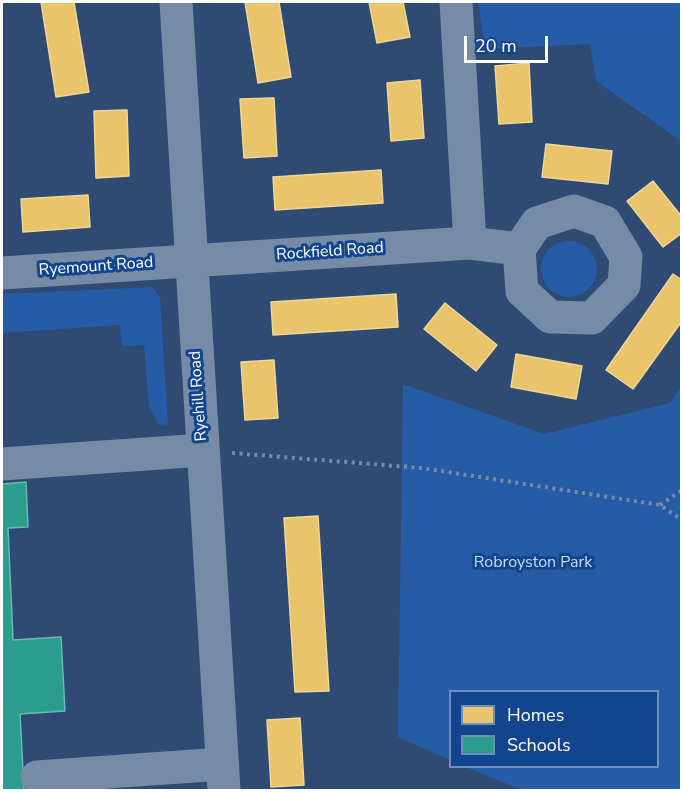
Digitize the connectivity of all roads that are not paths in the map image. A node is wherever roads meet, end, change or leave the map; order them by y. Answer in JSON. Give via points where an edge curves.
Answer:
{"nodes":[{"id":1,"x":176,"y":2,"type":"edge"},
{"id":2,"x":456,"y":2,"type":"edge"},
{"id":3,"x":470,"y":243,"type":"junction"},
{"id":4,"x":519,"y":249,"type":"dead end"},
{"id":5,"x":191,"y":261,"type":"junction"},
{"id":6,"x":2,"y":273,"type":"edge"},
{"id":7,"x":203,"y":450,"type":"junction"},
{"id":8,"x":2,"y":464,"type":"edge"},
{"id":9,"x":37,"y":777,"type":"dead end"},
{"id":10,"x":223,"y":777,"type":"edge"}],
"edges":[{"from":1,"to":5,"type":"street","name":"Ryehill Road"},
{"from":2,"to":3,"type":"street"},
{"from":3,"to":4,"type":"street","name":"Rockfield Road"},
{"from":3,"to":5,"type":"street","name":"Rockfield Road"},
{"from":5,"to":6,"type":"street","name":"Ryemount Road"},
{"from":5,"to":7,"type":"street","name":"Ryehill Road"},
{"from":7,"to":8,"type":"street"},
{"from":7,"to":10,"type":"street","name":"Ryehill Road"},
{"from":9,"to":10,"type":"street"}]}
